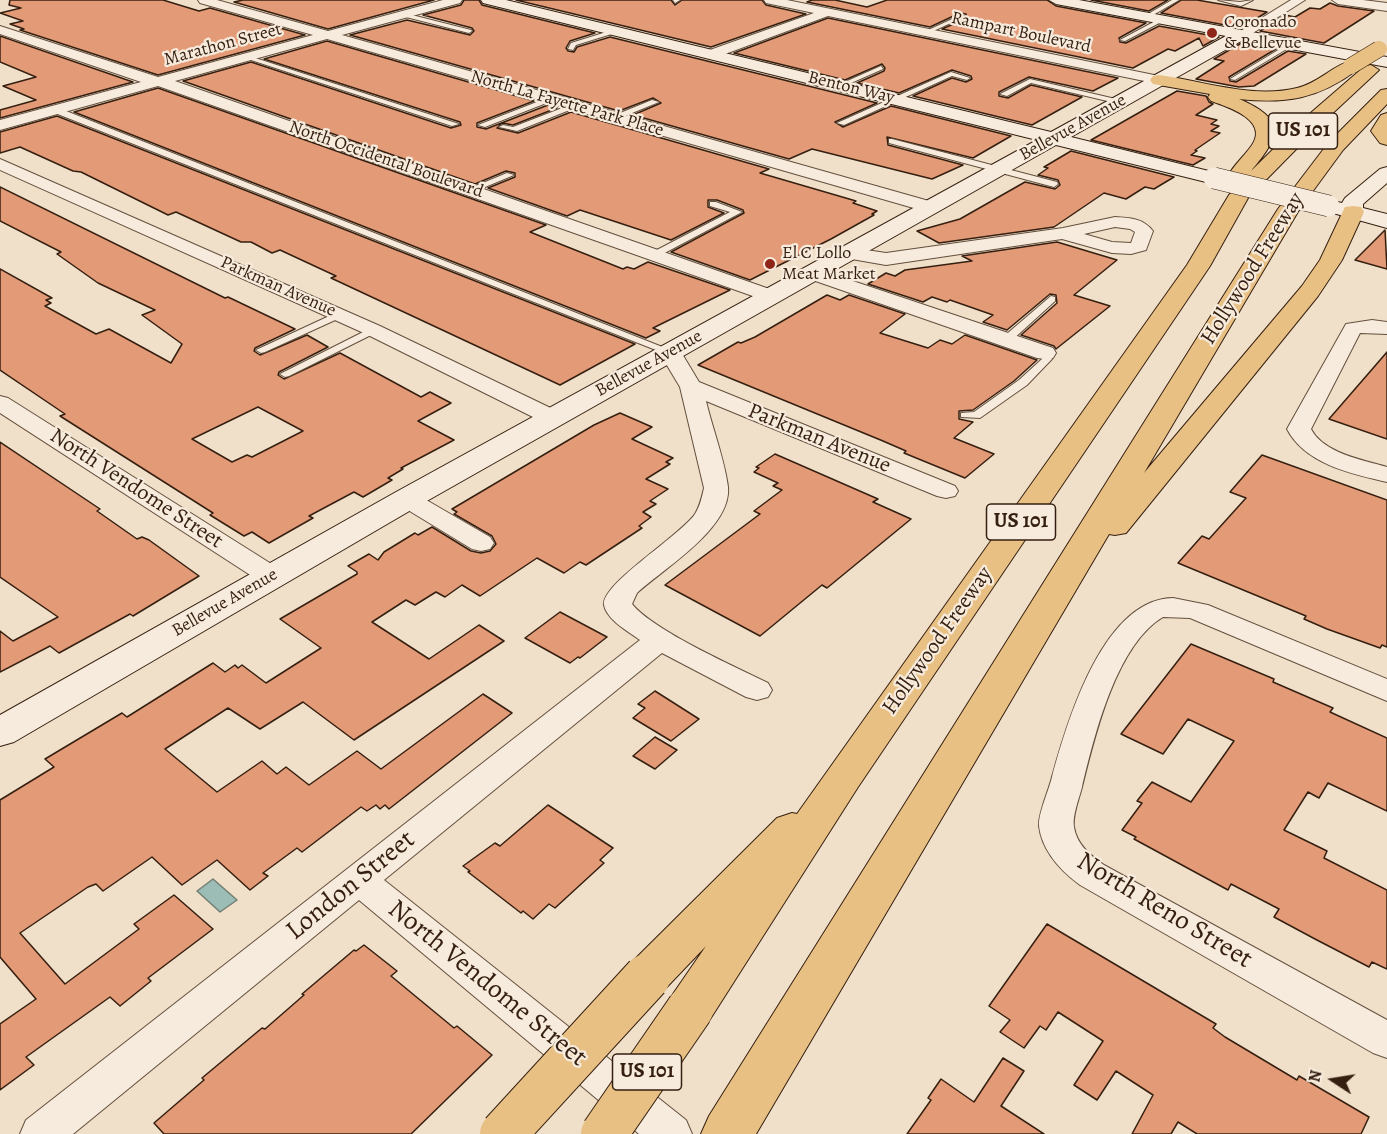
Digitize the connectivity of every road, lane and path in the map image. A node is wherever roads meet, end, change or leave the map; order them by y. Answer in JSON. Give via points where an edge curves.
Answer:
{"nodes":[{"id":1,"x":204,"y":0,"type":"edge"},
{"id":2,"x":456,"y":0,"type":"edge"},
{"id":3,"x":488,"y":0,"type":"edge"},
{"id":4,"x":770,"y":0,"type":"edge"},
{"id":5,"x":1056,"y":0,"type":"edge"},
{"id":6,"x":1176,"y":0,"type":"edge"},
{"id":7,"x":1221,"y":0,"type":"edge"},
{"id":8,"x":1250,"y":0,"type":"edge"},
{"id":9,"x":1299,"y":0,"type":"edge"},
{"id":10,"x":1338,"y":0,"type":"edge"},
{"id":11,"x":853,"y":3,"type":"dead end"},
{"id":12,"x":1387,"y":7,"type":"edge"},
{"id":13,"x":828,"y":12,"type":"junction"},
{"id":14,"x":404,"y":15,"type":"junction"},
{"id":15,"x":963,"y":16,"type":"dead end"},
{"id":16,"x":1153,"y":18,"type":"junction"},
{"id":17,"x":469,"y":31,"type":"dead end"},
{"id":18,"x":616,"y":31,"type":"junction"},
{"id":19,"x":927,"y":32,"type":"junction"},
{"id":20,"x":4,"y":33,"type":"edge"},
{"id":21,"x":1240,"y":34,"type":"junction"},
{"id":22,"x":329,"y":35,"type":"junction"},
{"id":23,"x":1123,"y":40,"type":"dead end"},
{"id":24,"x":1292,"y":44,"type":"junction"},
{"id":25,"x":571,"y":49,"type":"dead end"},
{"id":26,"x":712,"y":54,"type":"junction"},
{"id":27,"x":1382,"y":56,"type":"edge"},
{"id":28,"x":247,"y":57,"type":"junction"},
{"id":29,"x":881,"y":68,"type":"dead end"},
{"id":30,"x":967,"y":78,"type":"dead end"},
{"id":31,"x":1233,"y":79,"type":"dead end"},
{"id":32,"x":1160,"y":80,"type":"junction"},
{"id":33,"x":158,"y":81,"type":"junction"},
{"id":34,"x":840,"y":86,"type":"junction"},
{"id":35,"x":1004,"y":94,"type":"dead end"},
{"id":36,"x":1387,"y":94,"type":"edge"},
{"id":37,"x":893,"y":99,"type":"junction"},
{"id":38,"x":550,"y":100,"type":"junction"},
{"id":39,"x":655,"y":102,"type":"dead end"},
{"id":40,"x":1120,"y":102,"type":"junction"},
{"id":41,"x":573,"y":107,"type":"junction"},
{"id":42,"x":54,"y":110,"type":"junction"},
{"id":43,"x":612,"y":118,"type":"junction"},
{"id":44,"x":841,"y":123,"type":"dead end"},
{"id":45,"x":455,"y":124,"type":"dead end"},
{"id":46,"x":482,"y":124,"type":"dead end"},
{"id":47,"x":0,"y":125,"type":"edge"},
{"id":48,"x":502,"y":127,"type":"dead end"},
{"id":49,"x":1058,"y":138,"type":"junction"},
{"id":50,"x":892,"y":141,"type":"dead end"},
{"id":51,"x":0,"y":164,"type":"edge"},
{"id":52,"x":999,"y":170,"type":"junction"},
{"id":53,"x":510,"y":174,"type":"dead end"},
{"id":54,"x":1384,"y":178,"type":"edge"},
{"id":55,"x":1054,"y":184,"type":"dead end"},
{"id":56,"x":470,"y":190,"type":"junction"},
{"id":57,"x":1239,"y":195,"type":"junction"},
{"id":58,"x":713,"y":204,"type":"dead end"},
{"id":59,"x":930,"y":207,"type":"junction"},
{"id":60,"x":1341,"y":209,"type":"junction"},
{"id":61,"x":1387,"y":221,"type":"edge"},
{"id":62,"x":1063,"y":233,"type":"dead end"},
{"id":63,"x":847,"y":253,"type":"junction"},
{"id":64,"x":654,"y":255,"type":"junction"},
{"id":65,"x":811,"y":273,"type":"junction"},
{"id":66,"x":771,"y":296,"type":"junction"},
{"id":67,"x":1051,"y":299,"type":"dead end"},
{"id":68,"x":340,"y":315,"type":"junction"},
{"id":69,"x":1379,"y":327,"type":"edge"},
{"id":70,"x":373,"y":330,"type":"junction"},
{"id":71,"x":1006,"y":340,"type":"junction"},
{"id":72,"x":261,"y":350,"type":"dead end"},
{"id":73,"x":670,"y":352,"type":"junction"},
{"id":74,"x":1045,"y":353,"type":"joint"},
{"id":75,"x":285,"y":374,"type":"dead end"},
{"id":76,"x":691,"y":387,"type":"junction"},
{"id":77,"x":0,"y":403,"type":"edge"},
{"id":78,"x":965,"y":415,"type":"dead end"},
{"id":79,"x":553,"y":418,"type":"junction"},
{"id":80,"x":1387,"y":475,"type":"edge"},
{"id":81,"x":946,"y":491,"type":"dead end"},
{"id":82,"x":407,"y":499,"type":"junction"},
{"id":83,"x":481,"y":543,"type":"dead end"},
{"id":84,"x":271,"y":576,"type":"junction"},
{"id":85,"x":1058,"y":590,"type":"junction"},
{"id":86,"x":660,"y":639,"type":"junction"},
{"id":87,"x":757,"y":690,"type":"dead end"},
{"id":88,"x":1387,"y":691,"type":"edge"},
{"id":89,"x":0,"y":732,"type":"edge"},
{"id":90,"x":844,"y":777,"type":"junction"},
{"id":91,"x":359,"y":880,"type":"junction"},
{"id":92,"x":1387,"y":1040,"type":"edge"},
{"id":93,"x":769,"y":1066,"type":"junction"},
{"id":94,"x":41,"y":1134,"type":"edge"},
{"id":95,"x":503,"y":1134,"type":"edge"},
{"id":96,"x":604,"y":1134,"type":"edge"},
{"id":97,"x":671,"y":1134,"type":"edge"},
{"id":98,"x":727,"y":1134,"type":"edge"},
{"id":99,"x":738,"y":1134,"type":"edge"}],
"edges":[{"from":1,"to":22,"type":"street","name":"North La Fayette Park Place"},
{"from":2,"to":14,"type":"street","name":"Marathon Street"},
{"from":3,"to":18,"type":"street","name":"Benton Way"},
{"from":4,"to":13,"type":"street","name":"Rampart Boulevard"},
{"from":5,"to":16,"type":"street"},
{"from":6,"to":16,"type":"lane"},
{"from":7,"to":8,"type":"lane","via":[[1241,4]]},
{"from":9,"to":21,"type":"street","name":"Bellevue Avenue"},
{"from":10,"to":12,"type":"street"},
{"from":11,"to":13,"type":"street"},
{"from":13,"to":19,"type":"street","name":"Rampart Boulevard"},
{"from":13,"to":26,"type":"street"},
{"from":14,"to":17,"type":"lane"},
{"from":14,"to":22,"type":"street","name":"Marathon Street"},
{"from":15,"to":19,"type":"lane"},
{"from":16,"to":21,"type":"street"},
{"from":16,"to":23,"type":"lane"},
{"from":18,"to":25,"type":"lane","via":[[573,44]]},
{"from":18,"to":26,"type":"street","name":"Benton Way"},
{"from":19,"to":32,"type":"street","name":"Rampart Boulevard"},
{"from":20,"to":33,"type":"street","name":"North Occidental Boulevard"},
{"from":21,"to":24,"type":"street"},
{"from":21,"to":32,"type":"street","name":"Bellevue Avenue"},
{"from":22,"to":28,"type":"street","name":"Marathon Street"},
{"from":22,"to":38,"type":"street","name":"North La Fayette Park Place"},
{"from":24,"to":27,"type":"street"},
{"from":24,"to":31,"type":"lane"},
{"from":26,"to":34,"type":"street","name":"Benton Way"},
{"from":27,"to":32,"type":"highway","bridge":true,"via":[[1352,66],[1314,89],[1292,94],[1233,93]]},
{"from":27,"to":57,"type":"highway","name":"Hollywood Freeway","number":"US 101"},
{"from":28,"to":33,"type":"street","name":"Marathon Street"},
{"from":28,"to":45,"type":"lane"},
{"from":29,"to":34,"type":"lane"},
{"from":30,"to":37,"type":"lane","via":[[951,74]]},
{"from":32,"to":40,"type":"street","name":"Bellevue Avenue"},
{"from":32,"to":57,"type":"highway","via":[[1226,100],[1249,111],[1263,124],[1266,138],[1237,176]]},
{"from":33,"to":42,"type":"street","name":"Marathon Street"},
{"from":33,"to":56,"type":"street","name":"North Occidental Boulevard"},
{"from":34,"to":37,"type":"street","name":"Benton Way"},
{"from":35,"to":40,"type":"lane","via":[[1030,81]]},
{"from":36,"to":85,"type":"highway","name":"Hollywood Freeway","number":"US 101","via":[[1336,146],[1294,201]]},
{"from":37,"to":44,"type":"lane"},
{"from":37,"to":49,"type":"street","name":"Benton Way"},
{"from":38,"to":41,"type":"street","name":"North La Fayette Park Place"},
{"from":38,"to":46,"type":"lane"},
{"from":39,"to":43,"type":"lane"},
{"from":40,"to":49,"type":"street","name":"Bellevue Avenue"},
{"from":41,"to":43,"type":"street","name":"North La Fayette Park Place"},
{"from":41,"to":48,"type":"lane","via":[[514,129]]},
{"from":42,"to":47,"type":"street","name":"Marathon Street"},
{"from":42,"to":73,"type":"lane"},
{"from":43,"to":59,"type":"street","name":"North La Fayette Park Place"},
{"from":49,"to":52,"type":"street","name":"Bellevue Avenue"},
{"from":49,"to":60,"type":"street","name":"Benton Way","bridge":true},
{"from":50,"to":52,"type":"lane"},
{"from":51,"to":68,"type":"street","name":"Parkman Avenue"},
{"from":52,"to":55,"type":"lane"},
{"from":52,"to":59,"type":"street","name":"Bellevue Avenue"},
{"from":53,"to":56,"type":"lane"},
{"from":54,"to":60,"type":"street"},
{"from":56,"to":64,"type":"street","name":"North Occidental Boulevard"},
{"from":57,"to":90,"type":"highway","name":"Hollywood Freeway","number":"US 101","via":[[1198,266]]},
{"from":58,"to":64,"type":"lane","via":[[738,212]]},
{"from":59,"to":63,"type":"street","name":"Bellevue Avenue"},
{"from":60,"to":61,"type":"street","name":"Benton Way"},
{"from":60,"to":85,"type":"highway","via":[[1331,260],[1304,299],[1178,453]]},
{"from":62,"to":63,"type":"street","via":[[886,259]]},
{"from":63,"to":65,"type":"street","name":"Bellevue Avenue"},
{"from":64,"to":66,"type":"street","name":"North Occidental Boulevard"},
{"from":65,"to":66,"type":"street","name":"Bellevue Avenue"},
{"from":65,"to":71,"type":"street"},
{"from":66,"to":73,"type":"street","name":"Bellevue Avenue"},
{"from":67,"to":71,"type":"lane"},
{"from":68,"to":70,"type":"street","name":"Parkman Avenue"},
{"from":68,"to":72,"type":"lane"},
{"from":69,"to":80,"type":"street","via":[[1353,328],[1299,429],[1304,439],[1324,453]]},
{"from":70,"to":75,"type":"lane"},
{"from":70,"to":79,"type":"street","name":"Parkman Avenue"},
{"from":71,"to":74,"type":"street"},
{"from":73,"to":76,"type":"street"},
{"from":73,"to":79,"type":"street","name":"Bellevue Avenue"},
{"from":74,"to":78,"type":"lane","via":[[1047,358],[1040,368],[1013,389],[976,416]]},
{"from":76,"to":81,"type":"street","name":"Parkman Avenue"},
{"from":76,"to":86,"type":"street","via":[[716,488],[714,504],[701,525],[627,587],[618,603],[625,616]]},
{"from":77,"to":84,"type":"street","name":"North Vendome Street"},
{"from":79,"to":82,"type":"street","name":"Bellevue Avenue"},
{"from":82,"to":83,"type":"street"},
{"from":82,"to":84,"type":"street","name":"Bellevue Avenue"},
{"from":84,"to":89,"type":"street","name":"Bellevue Avenue"},
{"from":85,"to":93,"type":"highway","name":"Hollywood Freeway","number":"US 101"},
{"from":86,"to":87,"type":"street"},
{"from":86,"to":91,"type":"street","name":"London Street"},
{"from":88,"to":92,"type":"street","name":"North Reno Street","via":[[1198,611],[1171,606],[1157,609],[1146,615],[1122,642],[1105,668],[1092,698],[1056,824],[1060,842],[1071,859],[1092,875]]},
{"from":90,"to":95,"type":"highway","bridge":true,"via":[[646,977]]},
{"from":90,"to":96,"type":"highway","name":"Hollywood Freeway","number":"US 101","bridge":true},
{"from":91,"to":94,"type":"street","name":"London Street"},
{"from":91,"to":97,"type":"street","name":"North Vendome Street"},
{"from":93,"to":98,"type":"highway","name":"Hollywood Freeway","number":"US 101"},
{"from":93,"to":99,"type":"highway"}]}
